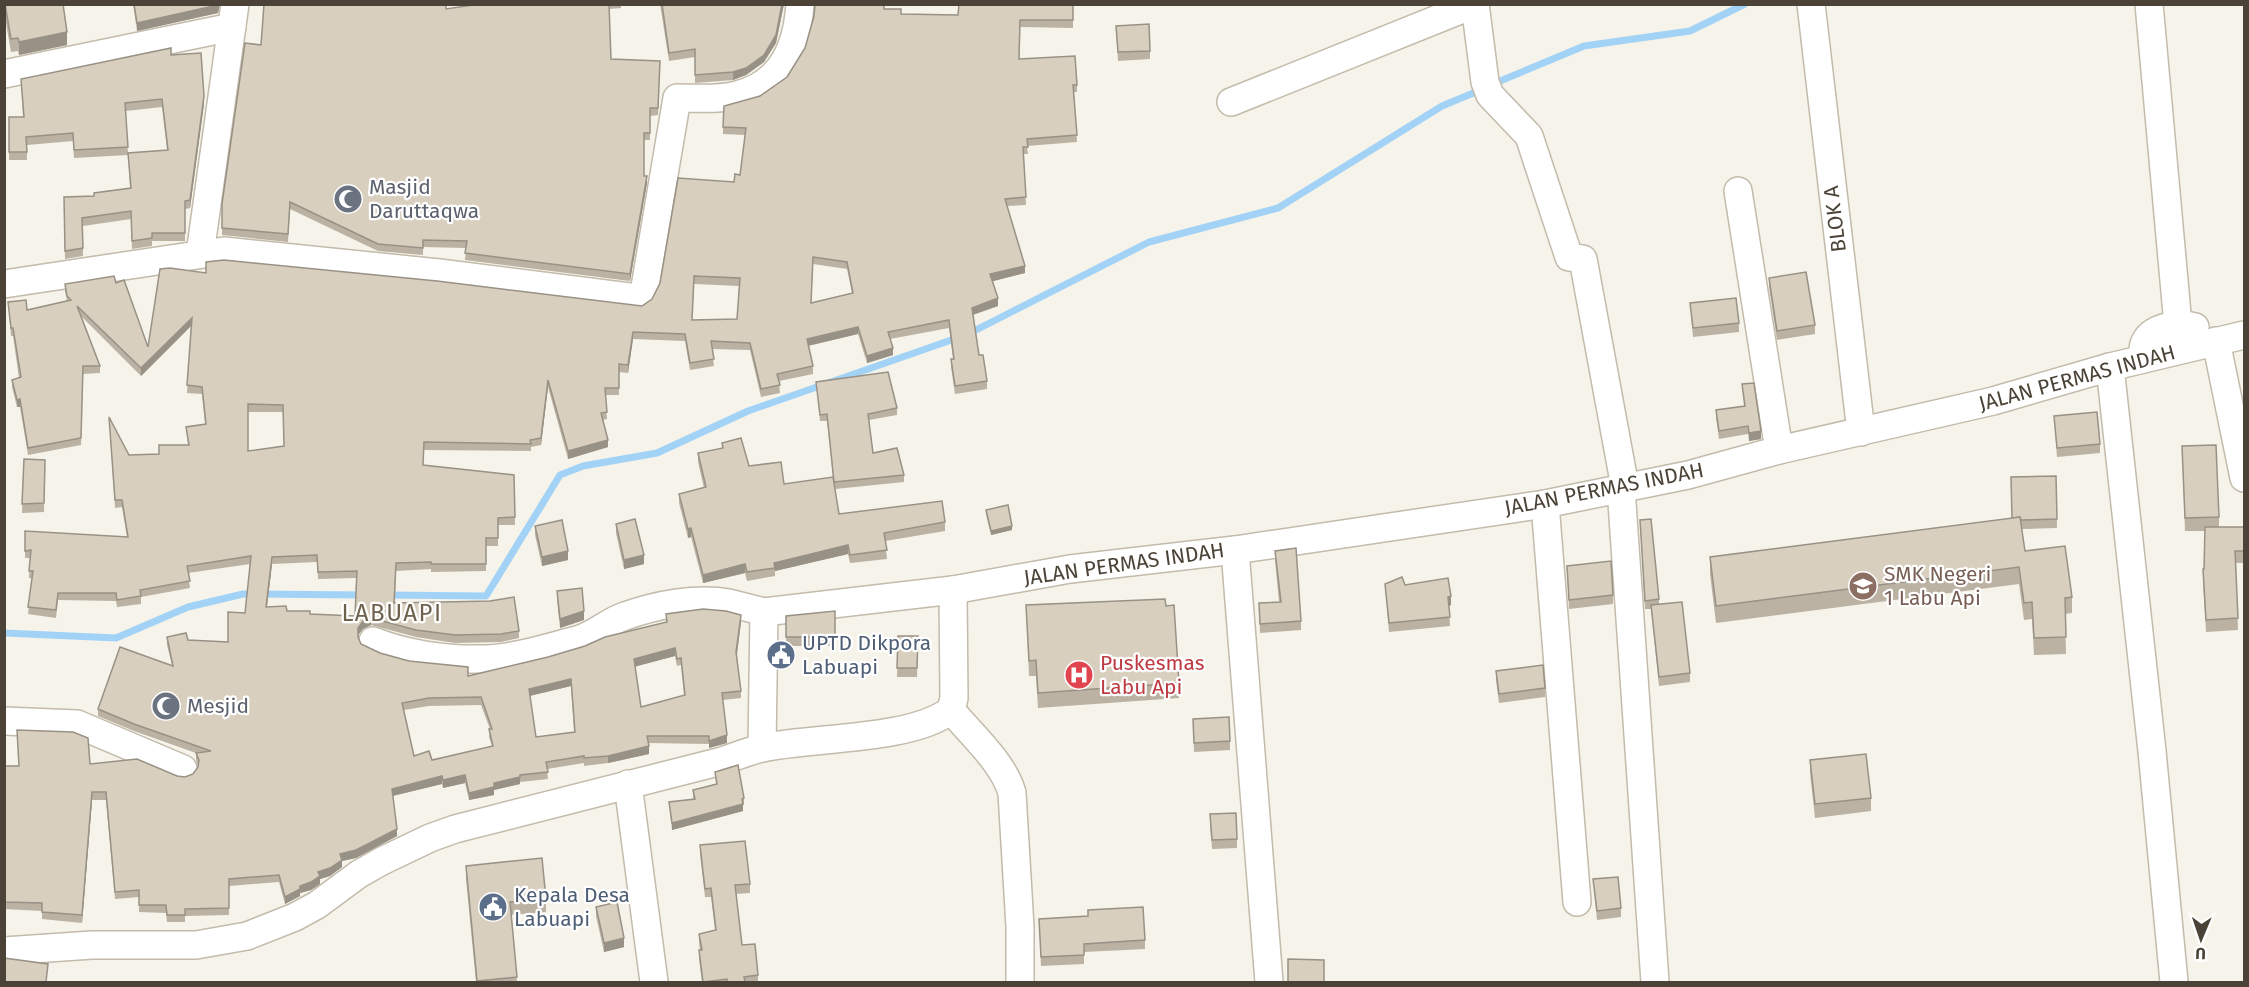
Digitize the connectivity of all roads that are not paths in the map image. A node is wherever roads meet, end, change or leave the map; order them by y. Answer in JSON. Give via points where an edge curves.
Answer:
{"nodes":[{"id":1,"x":800,"y":4,"type":"edge"},
{"id":2,"x":1811,"y":4,"type":"edge"},
{"id":3,"x":2149,"y":4,"type":"edge"},
{"id":4,"x":233,"y":16,"type":"edge"},
{"id":5,"x":4,"y":74,"type":"edge"},
{"id":6,"x":1231,"y":102,"type":"dead end"},
{"id":7,"x":1738,"y":191,"type":"dead end"},
{"id":8,"x":200,"y":254,"type":"junction"},
{"id":9,"x":4,"y":284,"type":"edge"},
{"id":10,"x":2178,"y":325,"type":"junction"},
{"id":11,"x":2244,"y":335,"type":"edge"},
{"id":12,"x":2214,"y":342,"type":"junction"},
{"id":13,"x":2143,"y":360,"type":"junction"},
{"id":14,"x":2110,"y":367,"type":"junction"},
{"id":15,"x":1861,"y":432,"type":"junction"},
{"id":16,"x":1779,"y":450,"type":"junction"},
{"id":17,"x":2244,"y":478,"type":"edge"},
{"id":18,"x":1623,"y":488,"type":"junction"},
{"id":19,"x":1545,"y":504,"type":"junction"},
{"id":20,"x":1235,"y":549,"type":"junction"},
{"id":21,"x":953,"y":590,"type":"junction"},
{"id":22,"x":765,"y":612,"type":"junction"},
{"id":23,"x":373,"y":640,"type":"dead end"},
{"id":24,"x":951,"y":710,"type":"junction"},
{"id":25,"x":4,"y":721,"type":"edge"},
{"id":26,"x":762,"y":748,"type":"junction"},
{"id":27,"x":183,"y":769,"type":"dead end"},
{"id":28,"x":628,"y":784,"type":"junction"},
{"id":29,"x":1577,"y":902,"type":"dead end"},
{"id":30,"x":4,"y":951,"type":"edge"},
{"id":31,"x":654,"y":982,"type":"edge"},
{"id":32,"x":1020,"y":982,"type":"edge"},
{"id":33,"x":1269,"y":982,"type":"edge"},
{"id":34,"x":1655,"y":982,"type":"edge"},
{"id":35,"x":2174,"y":982,"type":"edge"}],
"edges":[{"from":1,"to":8,"type":"street","via":[[797,35],[788,57],[771,78],[736,95],[677,98],[645,287],[640,297],[224,251]]},
{"from":2,"to":15,"type":"street","name":"BLOK A"},
{"from":3,"to":10,"type":"street"},
{"from":4,"to":5,"type":"street"},
{"from":4,"to":8,"type":"street"},
{"from":6,"to":18,"type":"street","via":[[1475,4],[1487,88],[1529,136],[1569,257],[1583,260]]},
{"from":7,"to":16,"type":"street"},
{"from":8,"to":9,"type":"street"},
{"from":10,"to":12,"type":"street","via":[[2194,326]]},
{"from":10,"to":13,"type":"street","via":[[2150,336],[2143,346]]},
{"from":11,"to":12,"type":"street","name":"JALAN PERMAS INDAH"},
{"from":12,"to":13,"type":"street","name":"JALAN PERMAS INDAH"},
{"from":12,"to":17,"type":"street"},
{"from":13,"to":14,"type":"street","name":"JALAN PERMAS INDAH"},
{"from":14,"to":15,"type":"street","name":"JALAN PERMAS INDAH","via":[[1993,401]]},
{"from":14,"to":35,"type":"street"},
{"from":15,"to":16,"type":"street","name":"JALAN PERMAS INDAH"},
{"from":16,"to":18,"type":"street","name":"JALAN PERMAS INDAH"},
{"from":18,"to":19,"type":"street","name":"JALAN PERMAS INDAH"},
{"from":18,"to":34,"type":"street"},
{"from":19,"to":20,"type":"street","name":"JALAN PERMAS INDAH"},
{"from":19,"to":29,"type":"street"},
{"from":20,"to":21,"type":"street","name":"JALAN PERMAS INDAH","via":[[1071,569]]},
{"from":20,"to":33,"type":"street"},
{"from":21,"to":22,"type":"street","name":"JALAN PERMAS INDAH"},
{"from":21,"to":24,"type":"street"},
{"from":22,"to":23,"type":"street","name":"JALAN PERMAS INDAH","via":[[727,603],[659,606],[623,616],[582,638],[515,655],[481,659],[430,655]]},
{"from":22,"to":26,"type":"street"},
{"from":24,"to":26,"type":"street","via":[[930,722],[897,730]]},
{"from":24,"to":32,"type":"street","via":[[1003,772],[1012,793]]},
{"from":25,"to":27,"type":"street","via":[[77,724]]},
{"from":26,"to":28,"type":"street"},
{"from":28,"to":30,"type":"street","via":[[430,838],[366,870],[295,917],[247,936],[196,945],[92,945]]},
{"from":28,"to":31,"type":"street"}]}
